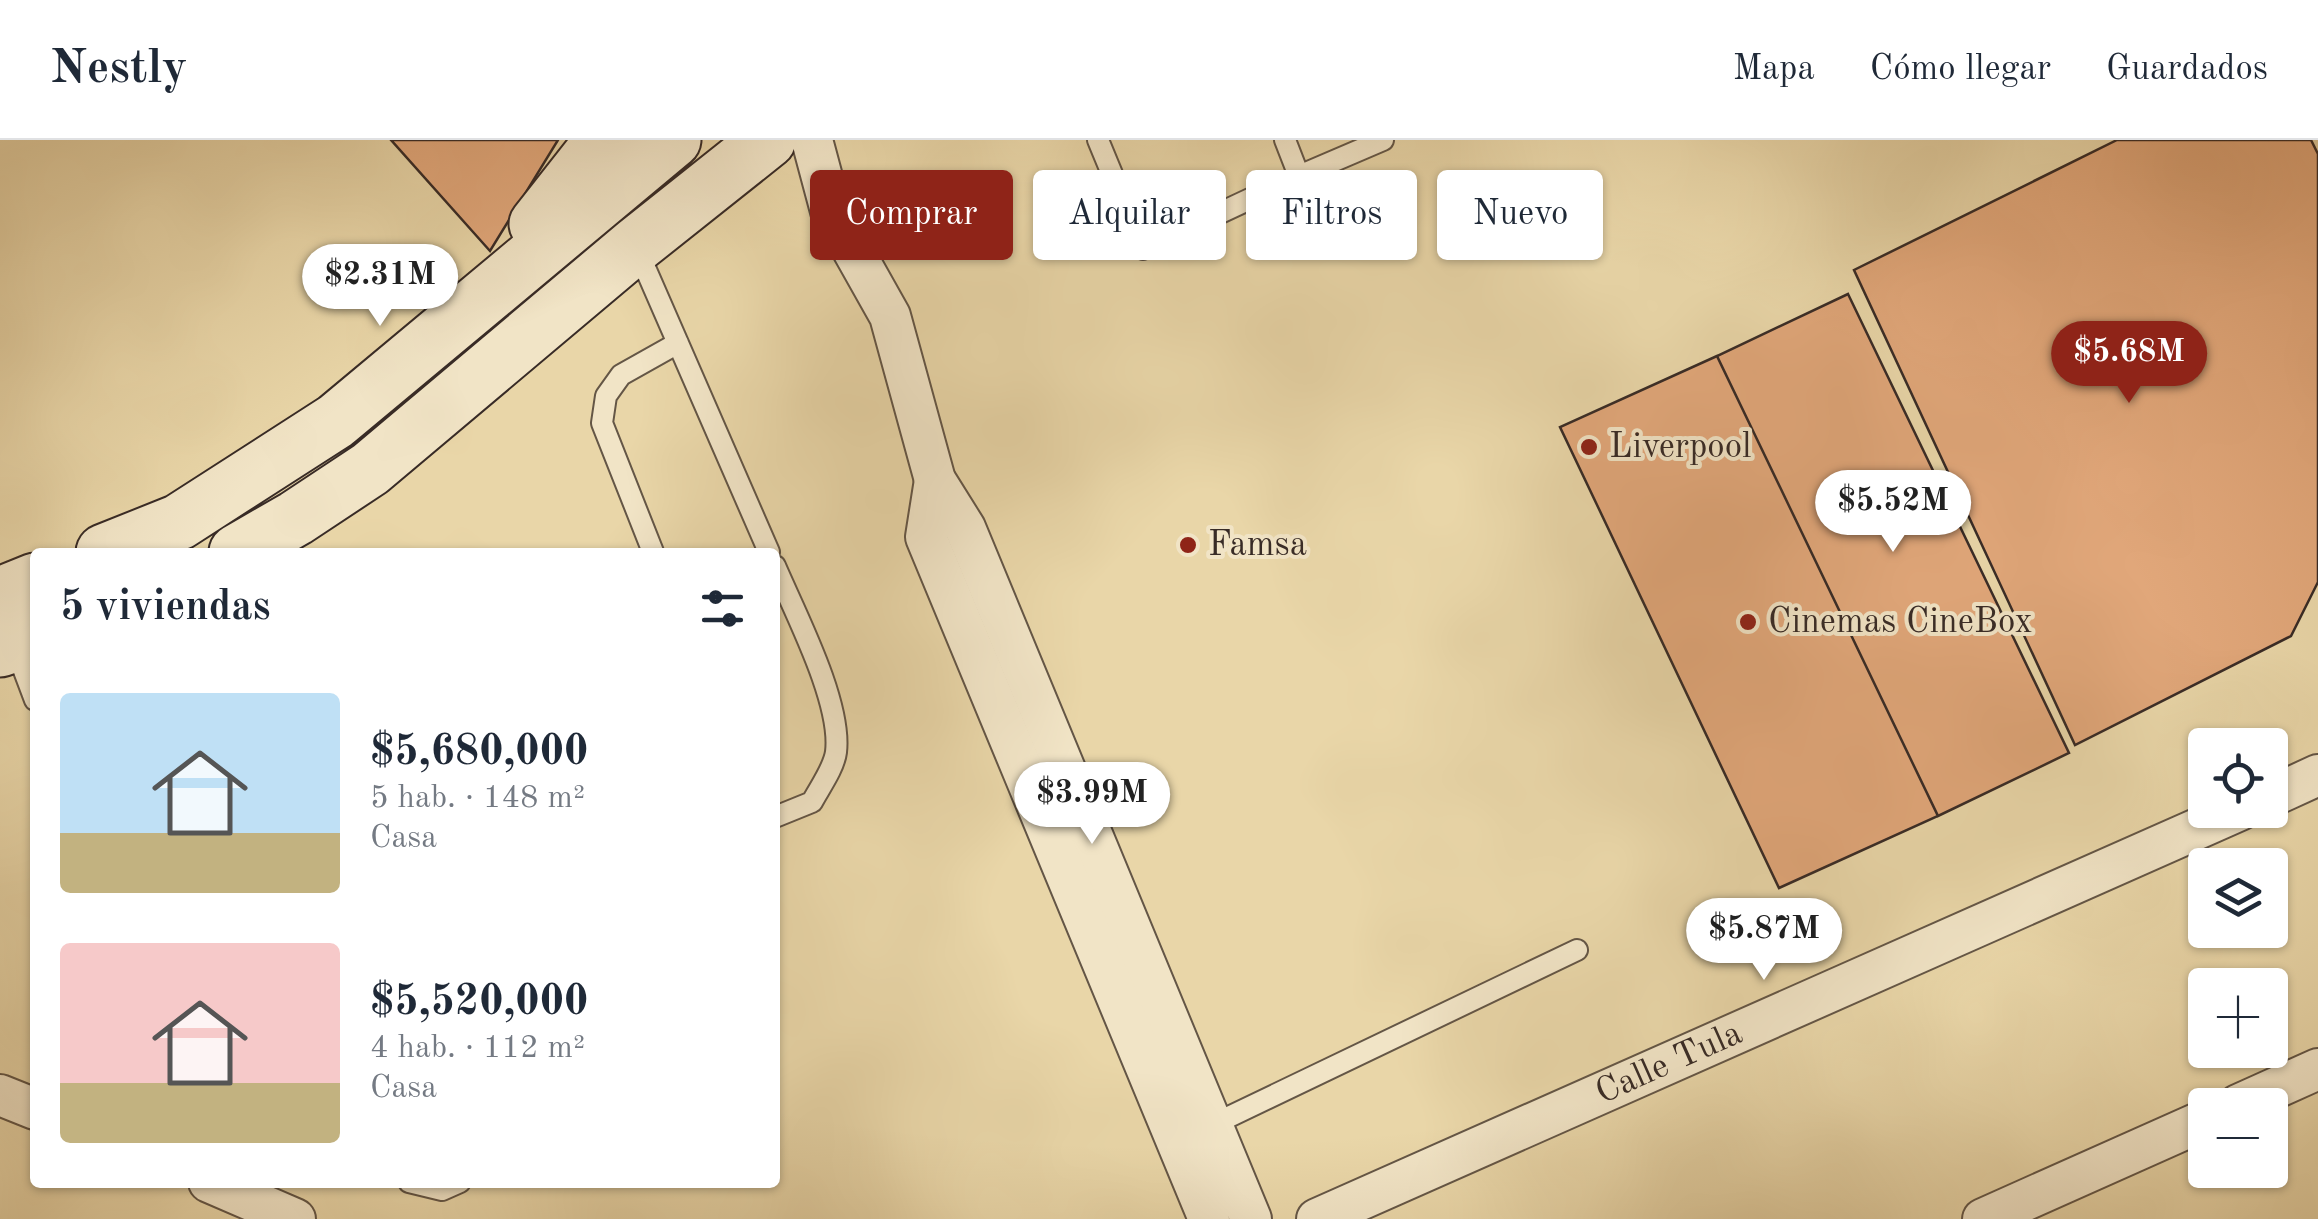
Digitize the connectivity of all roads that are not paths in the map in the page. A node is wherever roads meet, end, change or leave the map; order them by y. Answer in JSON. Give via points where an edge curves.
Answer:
{"nodes":[{"id":1,"x":603,"y":140,"type":"edge"},
{"id":2,"x":673,"y":140,"type":"edge"},
{"id":3,"x":768,"y":140,"type":"edge"},
{"id":4,"x":812,"y":140,"type":"edge"},
{"id":5,"x":1098,"y":140,"type":"edge"},
{"id":6,"x":1285,"y":140,"type":"edge"},
{"id":7,"x":1383,"y":140,"type":"edge"},
{"id":8,"x":1298,"y":170,"type":"edge"},
{"id":9,"x":1314,"y":170,"type":"edge"},
{"id":10,"x":1246,"y":201,"type":"edge"},
{"id":11,"x":636,"y":245,"type":"junction"},
{"id":12,"x":512,"y":274,"type":"junction"},
{"id":13,"x":678,"y":343,"type":"junction"},
{"id":14,"x":935,"y":480,"type":"junction"},
{"id":15,"x":114,"y":548,"type":"edge"},
{"id":16,"x":243,"y":548,"type":"edge"},
{"id":17,"x":651,"y":548,"type":"edge"},
{"id":18,"x":767,"y":548,"type":"edge"},
{"id":19,"x":780,"y":578,"type":"edge"},
{"id":20,"x":30,"y":591,"type":"edge"},
{"id":21,"x":12,"y":632,"type":"edge"},
{"id":22,"x":30,"y":685,"type":"edge"},
{"id":23,"x":2318,"y":775,"type":"edge"},
{"id":24,"x":2288,"y":788,"type":"edge"},
{"id":25,"x":780,"y":815,"type":"edge"},
{"id":26,"x":2199,"y":828,"type":"edge"},
{"id":27,"x":1576,"y":950,"type":"dead end"},
{"id":28,"x":2318,"y":1070,"type":"edge"},
{"id":29,"x":2277,"y":1088,"type":"edge"},
{"id":30,"x":0,"y":1095,"type":"edge"},
{"id":31,"x":30,"y":1108,"type":"edge"},
{"id":32,"x":1212,"y":1125,"type":"junction"},
{"id":33,"x":2188,"y":1128,"type":"edge"},
{"id":34,"x":223,"y":1188,"type":"edge"},
{"id":35,"x":294,"y":1219,"type":"edge"},
{"id":36,"x":1208,"y":1219,"type":"edge"},
{"id":37,"x":1251,"y":1219,"type":"edge"},
{"id":38,"x":1317,"y":1219,"type":"edge"},
{"id":39,"x":1983,"y":1219,"type":"edge"}],
"edges":[{"from":1,"to":12,"type":"main road","via":[[528,238]]},
{"from":2,"to":12,"type":"main road"},
{"from":3,"to":11,"type":"main road"},
{"from":4,"to":14,"type":"street","via":[[830,211],[890,316]]},
{"from":5,"to":10,"type":"lane","via":[[1143,250]]},
{"from":6,"to":8,"type":"lane"},
{"from":7,"to":9,"type":"lane"},
{"from":11,"to":13,"type":"lane"},
{"from":11,"to":16,"type":"main road","via":[[370,469]]},
{"from":12,"to":15,"type":"main road","via":[[336,421],[179,522]]},
{"from":13,"to":17,"type":"lane","via":[[620,375],[606,396],[602,423]]},
{"from":13,"to":18,"type":"lane"},
{"from":14,"to":32,"type":"street","via":[[965,528]]},
{"from":14,"to":36,"type":"street","via":[[926,537]]},
{"from":19,"to":25,"type":"lane","via":[[835,718],[836,756],[812,802]]},
{"from":20,"to":21,"type":"main road"},
{"from":21,"to":22,"type":"lane"},
{"from":23,"to":24,"type":"street"},
{"from":26,"to":38,"type":"street","name":"Calle Tula"},
{"from":27,"to":32,"type":"lane"},
{"from":28,"to":29,"type":"street"},
{"from":30,"to":31,"type":"street"},
{"from":32,"to":37,"type":"street"},
{"from":33,"to":39,"type":"street"},
{"from":34,"to":35,"type":"street"}]}
